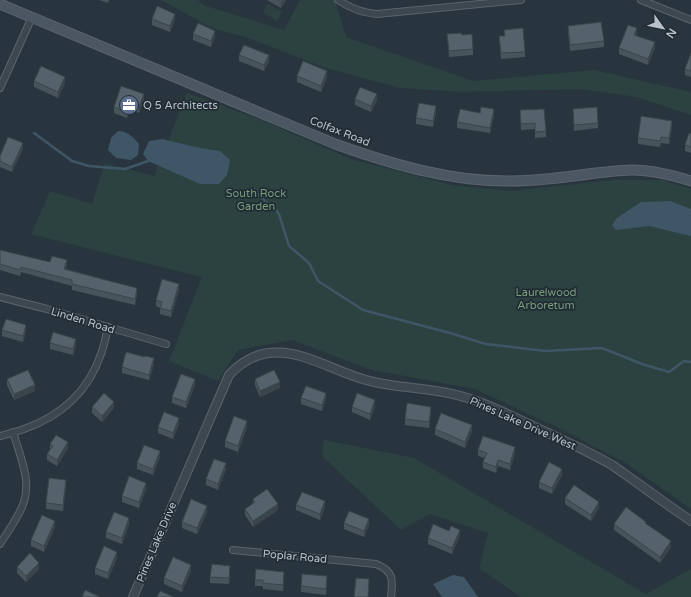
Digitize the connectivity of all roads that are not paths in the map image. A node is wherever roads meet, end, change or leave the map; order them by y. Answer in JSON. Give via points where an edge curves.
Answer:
{"nodes":[{"id":1,"x":338,"y":0,"type":"edge"},
{"id":2,"x":521,"y":0,"type":"edge"},
{"id":3,"x":641,"y":0,"type":"edge"},
{"id":4,"x":0,"y":4,"type":"edge"},
{"id":5,"x":32,"y":17,"type":"junction"},
{"id":6,"x":691,"y":20,"type":"edge"},
{"id":7,"x":0,"y":88,"type":"edge"},
{"id":8,"x":691,"y":181,"type":"edge"},
{"id":9,"x":0,"y":297,"type":"edge"},
{"id":10,"x":108,"y":327,"type":"junction"},
{"id":11,"x":166,"y":344,"type":"dead end"},
{"id":12,"x":13,"y":432,"type":"junction"},
{"id":13,"x":0,"y":436,"type":"edge"},
{"id":14,"x":180,"y":487,"type":"joint"},
{"id":15,"x":691,"y":521,"type":"edge"},
{"id":16,"x":0,"y":544,"type":"edge"},
{"id":17,"x":233,"y":550,"type":"dead end"},
{"id":18,"x":133,"y":597,"type":"edge"},
{"id":19,"x":391,"y":597,"type":"edge"}],
"edges":[{"from":1,"to":2,"type":"street","via":[[356,10],[377,14]]},
{"from":3,"to":6,"type":"street"},
{"from":4,"to":5,"type":"main road","name":"Colfax Road"},
{"from":5,"to":7,"type":"street"},
{"from":5,"to":8,"type":"main road","name":"Colfax Road","via":[[335,144],[400,165],[488,181],[533,180],[633,170],[669,174]]},
{"from":9,"to":10,"type":"street","name":"Linden Road"},
{"from":10,"to":11,"type":"street","name":"Linden Road"},
{"from":10,"to":12,"type":"street","via":[[102,354],[80,393],[56,414],[24,430]]},
{"from":12,"to":13,"type":"street"},
{"from":12,"to":16,"type":"street","via":[[25,474],[25,497],[22,508]]},
{"from":14,"to":15,"type":"street","name":"Pines Lake Drive West","via":[[230,375],[246,360],[268,353],[281,353],[307,357],[372,382],[447,393],[478,401],[556,436],[613,466]]},
{"from":14,"to":18,"type":"street","name":"Pines Lake Drive"},
{"from":17,"to":19,"type":"street","name":"Poplar Road","via":[[376,564],[388,570],[391,575]]}]}
